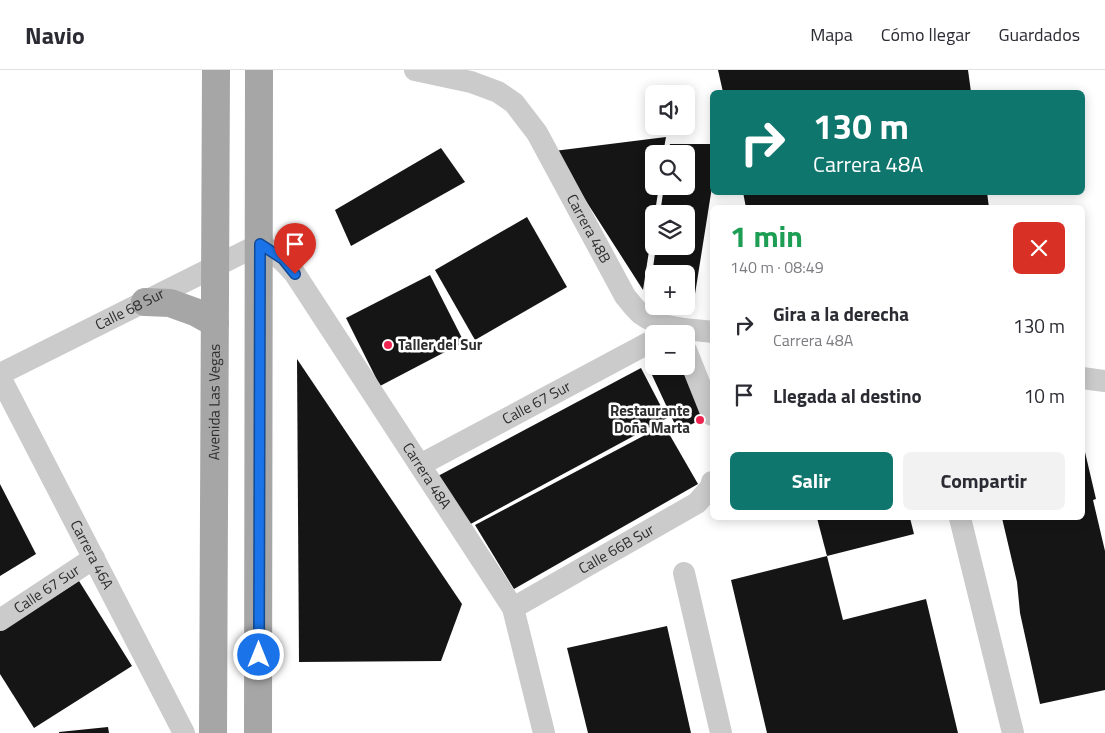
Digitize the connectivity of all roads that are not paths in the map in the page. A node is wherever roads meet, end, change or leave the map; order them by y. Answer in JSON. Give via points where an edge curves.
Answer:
{"nodes":[{"id":1,"x":216,"y":70,"type":"edge"},
{"id":2,"x":259,"y":70,"type":"edge"},
{"id":3,"x":416,"y":70,"type":"edge"},
{"id":4,"x":260,"y":244,"type":"junction"},
{"id":5,"x":215,"y":267,"type":"junction"},
{"id":6,"x":145,"y":302,"type":"junction"},
{"id":7,"x":215,"y":323,"type":"junction"},
{"id":8,"x":661,"y":325,"type":"edge"},
{"id":9,"x":695,"y":332,"type":"edge"},
{"id":10,"x":710,"y":332,"type":"edge"},
{"id":11,"x":645,"y":345,"type":"edge"},
{"id":12,"x":695,"y":372,"type":"edge"},
{"id":13,"x":0,"y":375,"type":"edge"},
{"id":14,"x":1085,"y":378,"type":"edge"},
{"id":15,"x":1105,"y":381,"type":"edge"},
{"id":16,"x":710,"y":410,"type":"edge"},
{"id":17,"x":420,"y":465,"type":"junction"},
{"id":18,"x":710,"y":488,"type":"edge"},
{"id":19,"x":960,"y":520,"type":"edge"},
{"id":20,"x":94,"y":558,"type":"junction"},
{"id":21,"x":684,"y":573,"type":"dead end"},
{"id":22,"x":513,"y":608,"type":"junction"},
{"id":23,"x":0,"y":620,"type":"edge"},
{"id":24,"x":184,"y":733,"type":"edge"},
{"id":25,"x":213,"y":733,"type":"edge"},
{"id":26,"x":258,"y":733,"type":"edge"},
{"id":27,"x":544,"y":733,"type":"edge"},
{"id":28,"x":721,"y":733,"type":"edge"},
{"id":29,"x":1013,"y":733,"type":"edge"}],
"edges":[{"from":1,"to":5,"type":"main road","name":"Avenida Las Vegas"},
{"from":2,"to":4,"type":"main road"},
{"from":3,"to":8,"type":"street","name":"Carrera 48B","via":[[471,82],[498,92],[514,103],[537,133],[625,296],[641,313]]},
{"from":4,"to":5,"type":"street","name":"Calle 68 Sur"},
{"from":4,"to":17,"type":"street","name":"Carrera 48A","via":[[283,259],[295,274]]},
{"from":4,"to":26,"type":"main road"},
{"from":5,"to":6,"type":"street","name":"Calle 68 Sur"},
{"from":5,"to":7,"type":"main road","name":"Avenida Las Vegas"},
{"from":6,"to":7,"type":"main road","via":[[170,303]]},
{"from":6,"to":13,"type":"street","name":"Calle 68 Sur"},
{"from":7,"to":25,"type":"main road","name":"Avenida Las Vegas"},
{"from":9,"to":10,"type":"street"},
{"from":11,"to":17,"type":"street","name":"Calle 67 Sur"},
{"from":12,"to":16,"type":"street"},
{"from":13,"to":20,"type":"street","name":"Carrera 46A"},
{"from":14,"to":15,"type":"street"},
{"from":17,"to":22,"type":"street","name":"Carrera 48A"},
{"from":18,"to":22,"type":"street","name":"Calle 66B Sur","via":[[697,502]]},
{"from":19,"to":29,"type":"street"},
{"from":20,"to":23,"type":"street","name":"Calle 67 Sur"},
{"from":20,"to":24,"type":"street","name":"Carrera 46A"},
{"from":21,"to":28,"type":"street"},
{"from":22,"to":27,"type":"street","name":"Carrera 48A"}]}
